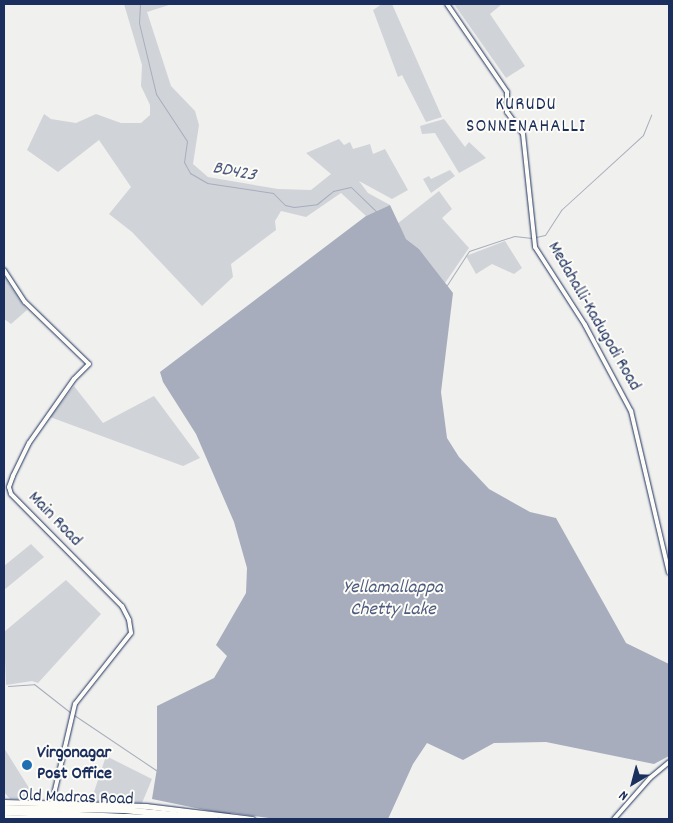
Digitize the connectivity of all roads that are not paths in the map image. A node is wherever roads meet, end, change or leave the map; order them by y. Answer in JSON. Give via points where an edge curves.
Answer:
{"nodes":[{"id":1,"x":447,"y":4,"type":"edge"},
{"id":2,"x":4,"y":270,"type":"edge"},
{"id":3,"x":669,"y":573,"type":"edge"},
{"id":4,"x":669,"y":762,"type":"edge"},
{"id":5,"x":4,"y":802,"type":"edge"},
{"id":6,"x":52,"y":802,"type":"junction"},
{"id":7,"x":4,"y":808,"type":"edge"},
{"id":8,"x":4,"y":812,"type":"edge"},
{"id":9,"x":214,"y":817,"type":"edge"},
{"id":10,"x":4,"y":818,"type":"edge"},
{"id":11,"x":126,"y":819,"type":"edge"},
{"id":12,"x":178,"y":819,"type":"edge"},
{"id":13,"x":252,"y":819,"type":"edge"},
{"id":14,"x":614,"y":819,"type":"edge"}],
"edges":[{"from":1,"to":3,"type":"street","name":"Medahalli-Kadugodi Road","via":[[507,92],[507,112],[523,134],[535,247],[585,325],[631,411]]},
{"from":2,"to":6,"type":"street","name":"Main Road","via":[[25,302],[89,364],[74,379],[29,443],[11,482],[11,494],[122,606],[131,627],[129,640],[75,704]]},
{"from":4,"to":14,"type":"street","via":[[650,778]]},
{"from":5,"to":6,"type":"main road"},
{"from":6,"to":9,"type":"main road","via":[[146,806]]},
{"from":7,"to":9,"type":"highway","name":"Old Madras Road","via":[[124,810]]},
{"from":8,"to":12,"type":"highway","name":"Old Madras Road"},
{"from":9,"to":13,"type":"main road"},
{"from":10,"to":11,"type":"main road"}]}
